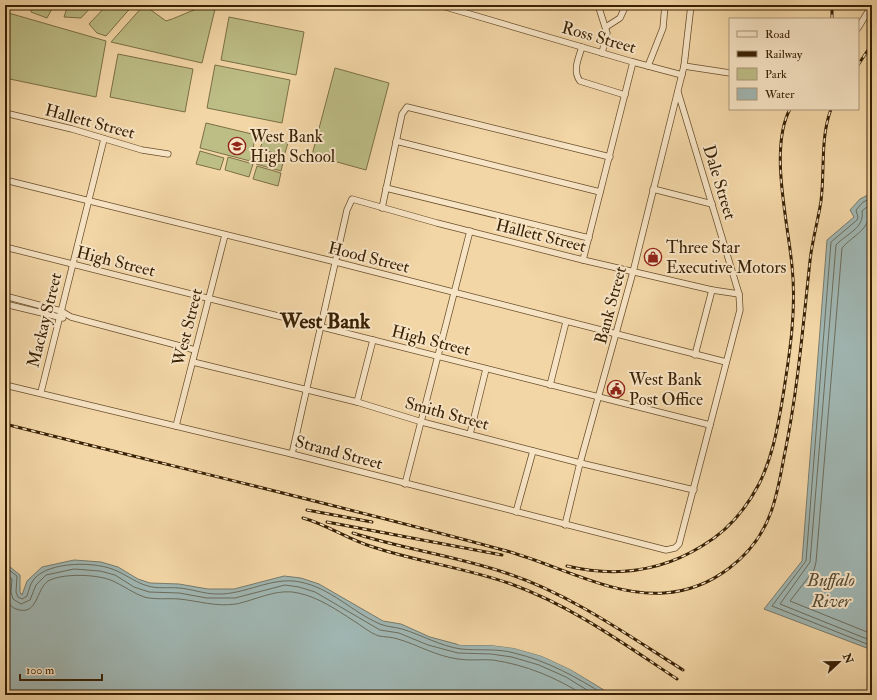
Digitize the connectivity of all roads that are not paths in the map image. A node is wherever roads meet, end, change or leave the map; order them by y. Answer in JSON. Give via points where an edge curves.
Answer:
{"nodes":[{"id":1,"x":438,"y":5,"type":"edge"},
{"id":2,"x":598,"y":5,"type":"edge"},
{"id":3,"x":626,"y":5,"type":"edge"},
{"id":4,"x":665,"y":5,"type":"edge"},
{"id":5,"x":691,"y":5,"type":"edge"},
{"id":6,"x":872,"y":5,"type":"edge"},
{"id":7,"x":859,"y":26,"type":"edge"},
{"id":8,"x":606,"y":27,"type":"junction"},
{"id":9,"x":582,"y":47,"type":"junction"},
{"id":10,"x":602,"y":53,"type":"junction"},
{"id":11,"x":633,"y":62,"type":"junction"},
{"id":12,"x":648,"y":66,"type":"junction"},
{"id":13,"x":684,"y":66,"type":"junction"},
{"id":14,"x":729,"y":73,"type":"edge"},
{"id":15,"x":682,"y":75,"type":"junction"},
{"id":16,"x":678,"y":92,"type":"junction"},
{"id":17,"x":625,"y":95,"type":"junction"},
{"id":18,"x":5,"y":112,"type":"edge"},
{"id":19,"x":104,"y":139,"type":"junction"},
{"id":20,"x":396,"y":141,"type":"junction"},
{"id":21,"x":168,"y":154,"type":"dead end"},
{"id":22,"x":610,"y":157,"type":"junction"},
{"id":23,"x":5,"y":180,"type":"edge"},
{"id":24,"x":386,"y":188,"type":"junction"},
{"id":25,"x":653,"y":189,"type":"junction"},
{"id":26,"x":600,"y":192,"type":"junction"},
{"id":27,"x":89,"y":200,"type":"junction"},
{"id":28,"x":712,"y":204,"type":"junction"},
{"id":29,"x":382,"y":208,"type":"junction"},
{"id":30,"x":470,"y":231,"type":"junction"},
{"id":31,"x":225,"y":235,"type":"junction"},
{"id":32,"x":589,"y":238,"type":"junction"},
{"id":33,"x":5,"y":247,"type":"edge"},
{"id":34,"x":583,"y":260,"type":"junction"},
{"id":35,"x":336,"y":262,"type":"junction"},
{"id":36,"x":72,"y":265,"type":"junction"},
{"id":37,"x":633,"y":272,"type":"junction"},
{"id":38,"x":712,"y":290,"type":"junction"},
{"id":39,"x":454,"y":294,"type":"junction"},
{"id":40,"x":739,"y":294,"type":"junction"},
{"id":41,"x":5,"y":296,"type":"edge"},
{"id":42,"x":209,"y":299,"type":"junction"},
{"id":43,"x":5,"y":304,"type":"edge"},
{"id":44,"x":62,"y":311,"type":"junction"},
{"id":45,"x":71,"y":317,"type":"junction"},
{"id":46,"x":60,"y":318,"type":"junction"},
{"id":47,"x":566,"y":322,"type":"junction"},
{"id":48,"x":320,"y":328,"type":"junction"},
{"id":49,"x":617,"y":334,"type":"junction"},
{"id":50,"x":373,"y":340,"type":"junction"},
{"id":51,"x":195,"y":350,"type":"junction"},
{"id":52,"x":695,"y":355,"type":"junction"},
{"id":53,"x":438,"y":356,"type":"junction"},
{"id":54,"x":193,"y":362,"type":"junction"},
{"id":55,"x":726,"y":362,"type":"junction"},
{"id":56,"x":486,"y":369,"type":"junction"},
{"id":57,"x":5,"y":384,"type":"edge"},
{"id":58,"x":550,"y":385,"type":"junction"},
{"id":59,"x":306,"y":391,"type":"junction"},
{"id":60,"x":41,"y":392,"type":"junction"},
{"id":61,"x":598,"y":398,"type":"junction"},
{"id":62,"x":357,"y":402,"type":"junction"},
{"id":63,"x":422,"y":422,"type":"junction"},
{"id":64,"x":710,"y":425,"type":"junction"},
{"id":65,"x":176,"y":426,"type":"junction"},
{"id":66,"x":470,"y":434,"type":"junction"},
{"id":67,"x":533,"y":451,"type":"junction"},
{"id":68,"x":292,"y":454,"type":"junction"},
{"id":69,"x":580,"y":463,"type":"junction"},
{"id":70,"x":405,"y":484,"type":"junction"},
{"id":71,"x":694,"y":490,"type":"junction"},
{"id":72,"x":516,"y":512,"type":"junction"},
{"id":73,"x":565,"y":525,"type":"junction"},
{"id":74,"x":666,"y":550,"type":"joint"}],
"edges":[{"from":1,"to":9,"type":"street","name":"Ross Street"},
{"from":2,"to":8,"type":"street"},
{"from":3,"to":8,"type":"street","via":[[620,18]]},
{"from":4,"to":12,"type":"street","via":[[663,28]]},
{"from":5,"to":13,"type":"street","name":"Bank Street"},
{"from":6,"to":7,"type":"street"},
{"from":8,"to":10,"type":"street","via":[[607,39]]},
{"from":9,"to":10,"type":"street","name":"Ross Street"},
{"from":9,"to":17,"type":"street","via":[[576,71],[580,81]]},
{"from":10,"to":11,"type":"street","name":"Ross Street"},
{"from":11,"to":12,"type":"street","name":"Ross Street"},
{"from":11,"to":17,"type":"street"},
{"from":12,"to":15,"type":"street","name":"Ross Street"},
{"from":13,"to":14,"type":"street"},
{"from":13,"to":15,"type":"street","name":"Bank Street"},
{"from":15,"to":16,"type":"street","name":"Bank Street"},
{"from":16,"to":25,"type":"street","name":"Bank Street"},
{"from":16,"to":28,"type":"street","name":"Dale Street"},
{"from":17,"to":22,"type":"street"},
{"from":18,"to":19,"type":"street","name":"Hallett Street"},
{"from":19,"to":21,"type":"street","name":"Hallett Street"},
{"from":19,"to":27,"type":"street","name":"Mackay Street"},
{"from":20,"to":22,"type":"street","via":[[402,112],[408,107]]},
{"from":20,"to":24,"type":"street"},
{"from":20,"to":26,"type":"street"},
{"from":22,"to":26,"type":"street"},
{"from":23,"to":27,"type":"street","name":"Hood Street"},
{"from":24,"to":29,"type":"street"},
{"from":24,"to":32,"type":"street"},
{"from":25,"to":28,"type":"street"},
{"from":25,"to":37,"type":"street","name":"Bank Street"},
{"from":26,"to":32,"type":"street"},
{"from":27,"to":31,"type":"street","name":"Hood Street"},
{"from":27,"to":36,"type":"street","name":"Mackay Street"},
{"from":28,"to":40,"type":"street","name":"Dale Street"},
{"from":29,"to":30,"type":"street","name":"Hallett Street"},
{"from":29,"to":35,"type":"street","name":"Hallett Street","via":[[354,198],[350,202]]},
{"from":30,"to":34,"type":"street","name":"Hallett Street"},
{"from":30,"to":39,"type":"street"},
{"from":31,"to":35,"type":"street","name":"Hood Street"},
{"from":31,"to":42,"type":"street","name":"West Street"},
{"from":32,"to":34,"type":"street"},
{"from":33,"to":36,"type":"street","name":"High Street"},
{"from":34,"to":37,"type":"street","name":"Hallett Street"},
{"from":35,"to":39,"type":"street","name":"Hood Street"},
{"from":35,"to":48,"type":"street"},
{"from":36,"to":42,"type":"street","name":"High Street"},
{"from":36,"to":44,"type":"street","name":"Mackay Street"},
{"from":37,"to":38,"type":"street","name":"Hallett Street"},
{"from":37,"to":49,"type":"street","name":"Bank Street"},
{"from":38,"to":40,"type":"street","name":"Hallett Street"},
{"from":38,"to":52,"type":"street"},
{"from":39,"to":47,"type":"street","name":"Hood Street"},
{"from":39,"to":53,"type":"street"},
{"from":40,"to":55,"type":"street","name":"Dale Street","via":[[739,315]]},
{"from":41,"to":44,"type":"street"},
{"from":42,"to":48,"type":"street","name":"High Street"},
{"from":42,"to":51,"type":"street","name":"West Street"},
{"from":43,"to":46,"type":"street"},
{"from":44,"to":45,"type":"street"},
{"from":44,"to":46,"type":"street","name":"Mackay Street"},
{"from":45,"to":46,"type":"street"},
{"from":45,"to":51,"type":"street"},
{"from":46,"to":60,"type":"street","name":"Mackay Street"},
{"from":47,"to":49,"type":"street","name":"Hood Street"},
{"from":47,"to":58,"type":"street"},
{"from":48,"to":50,"type":"street","name":"High Street"},
{"from":48,"to":59,"type":"street"},
{"from":49,"to":52,"type":"street","name":"Hood Street"},
{"from":49,"to":61,"type":"street","name":"Bank Street"},
{"from":50,"to":53,"type":"street","name":"High Street"},
{"from":50,"to":62,"type":"street"},
{"from":51,"to":54,"type":"street","name":"West Street"},
{"from":52,"to":55,"type":"street","name":"Hood Street"},
{"from":53,"to":56,"type":"street","name":"High Street"},
{"from":53,"to":63,"type":"street"},
{"from":54,"to":59,"type":"street","name":"Smith Street"},
{"from":54,"to":65,"type":"street","name":"West Street"},
{"from":55,"to":64,"type":"street","name":"Dale Street"},
{"from":56,"to":58,"type":"street","name":"High Street"},
{"from":56,"to":66,"type":"street"},
{"from":57,"to":60,"type":"street","name":"Strand Street"},
{"from":58,"to":61,"type":"street","name":"High Street"},
{"from":59,"to":62,"type":"street","name":"Smith Street"},
{"from":59,"to":68,"type":"street"},
{"from":60,"to":65,"type":"street","name":"Strand Street"},
{"from":61,"to":64,"type":"street","name":"High Street"},
{"from":61,"to":69,"type":"street","name":"Bank Street"},
{"from":62,"to":63,"type":"street","name":"Smith Street"},
{"from":63,"to":66,"type":"street","name":"Smith Street"},
{"from":63,"to":70,"type":"street"},
{"from":64,"to":71,"type":"street","name":"Dale Street"},
{"from":65,"to":68,"type":"street","name":"Strand Street"},
{"from":66,"to":67,"type":"street","name":"Smith Street"},
{"from":67,"to":69,"type":"street","name":"Smith Street"},
{"from":67,"to":72,"type":"street"},
{"from":68,"to":70,"type":"street","name":"Strand Street"},
{"from":69,"to":71,"type":"street","name":"Smith Street"},
{"from":69,"to":73,"type":"street","name":"Bank Street"},
{"from":70,"to":72,"type":"street","name":"Strand Street"},
{"from":71,"to":74,"type":"street","name":"Dale Street","via":[[679,544]]},
{"from":72,"to":73,"type":"street","name":"Strand Street"},
{"from":73,"to":74,"type":"street","name":"Strand Street"}]}
